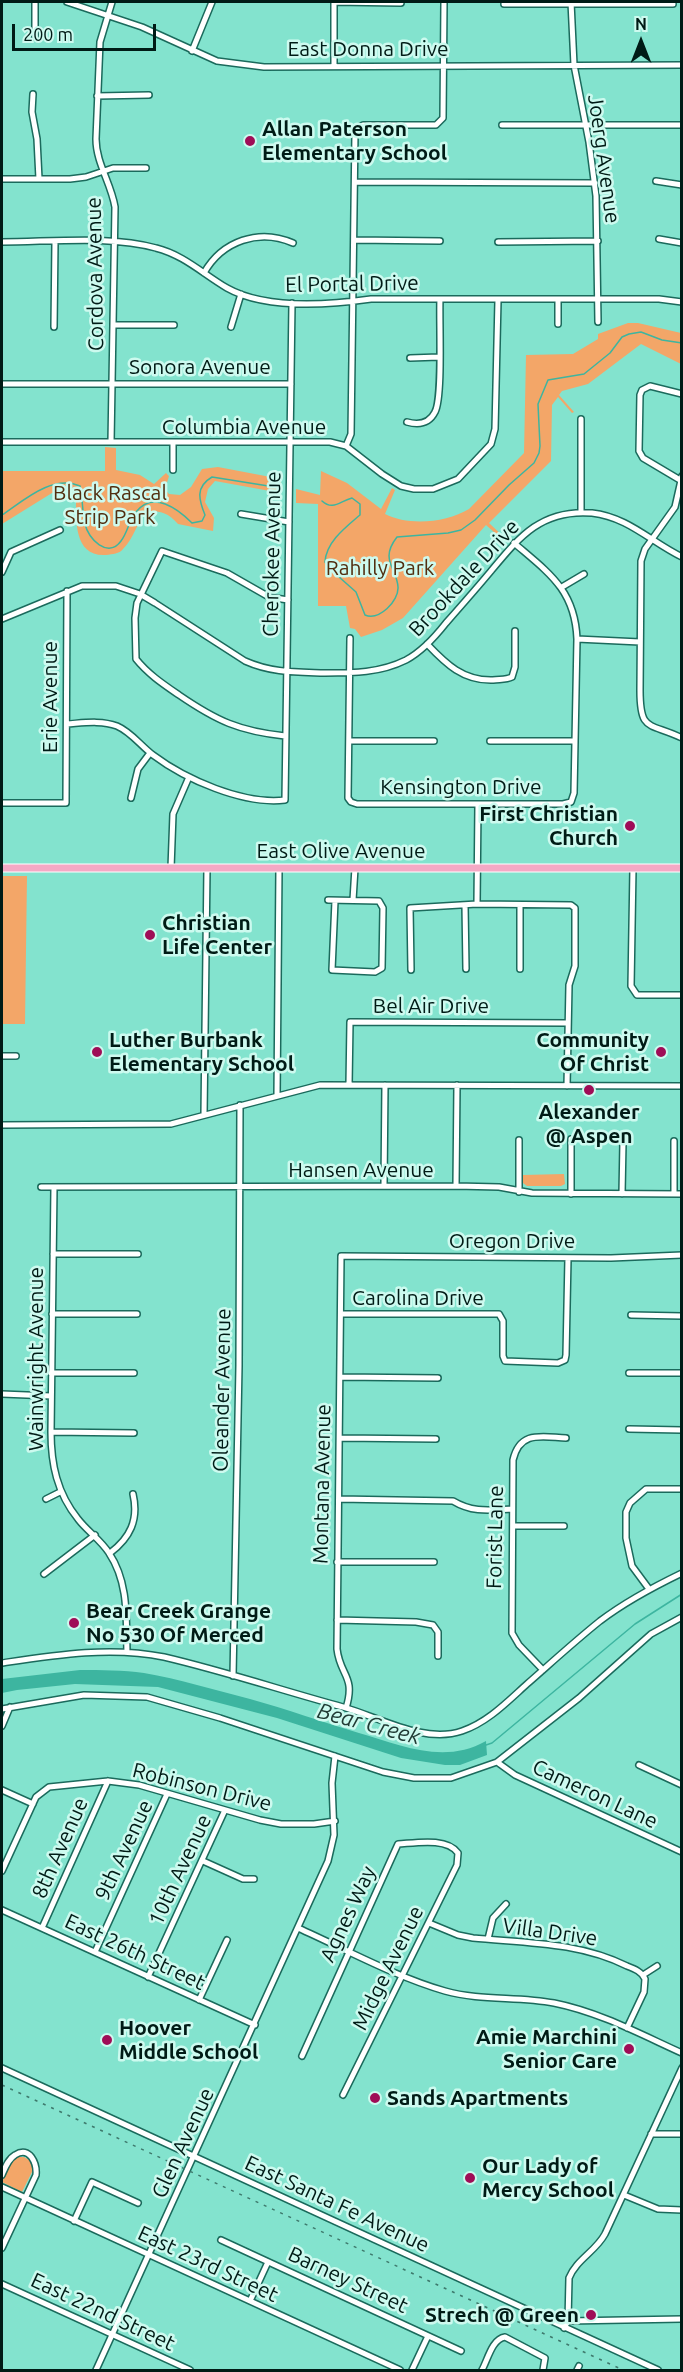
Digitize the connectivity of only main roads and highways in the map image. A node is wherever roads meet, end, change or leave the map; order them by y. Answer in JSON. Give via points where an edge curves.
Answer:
{"nodes":[{"id":1,"x":2,"y":868,"type":"edge"},
{"id":2,"x":681,"y":868,"type":"edge"}],
"edges":[{"from":1,"to":2,"type":"main road","name":"East Olive Avenue"}]}
